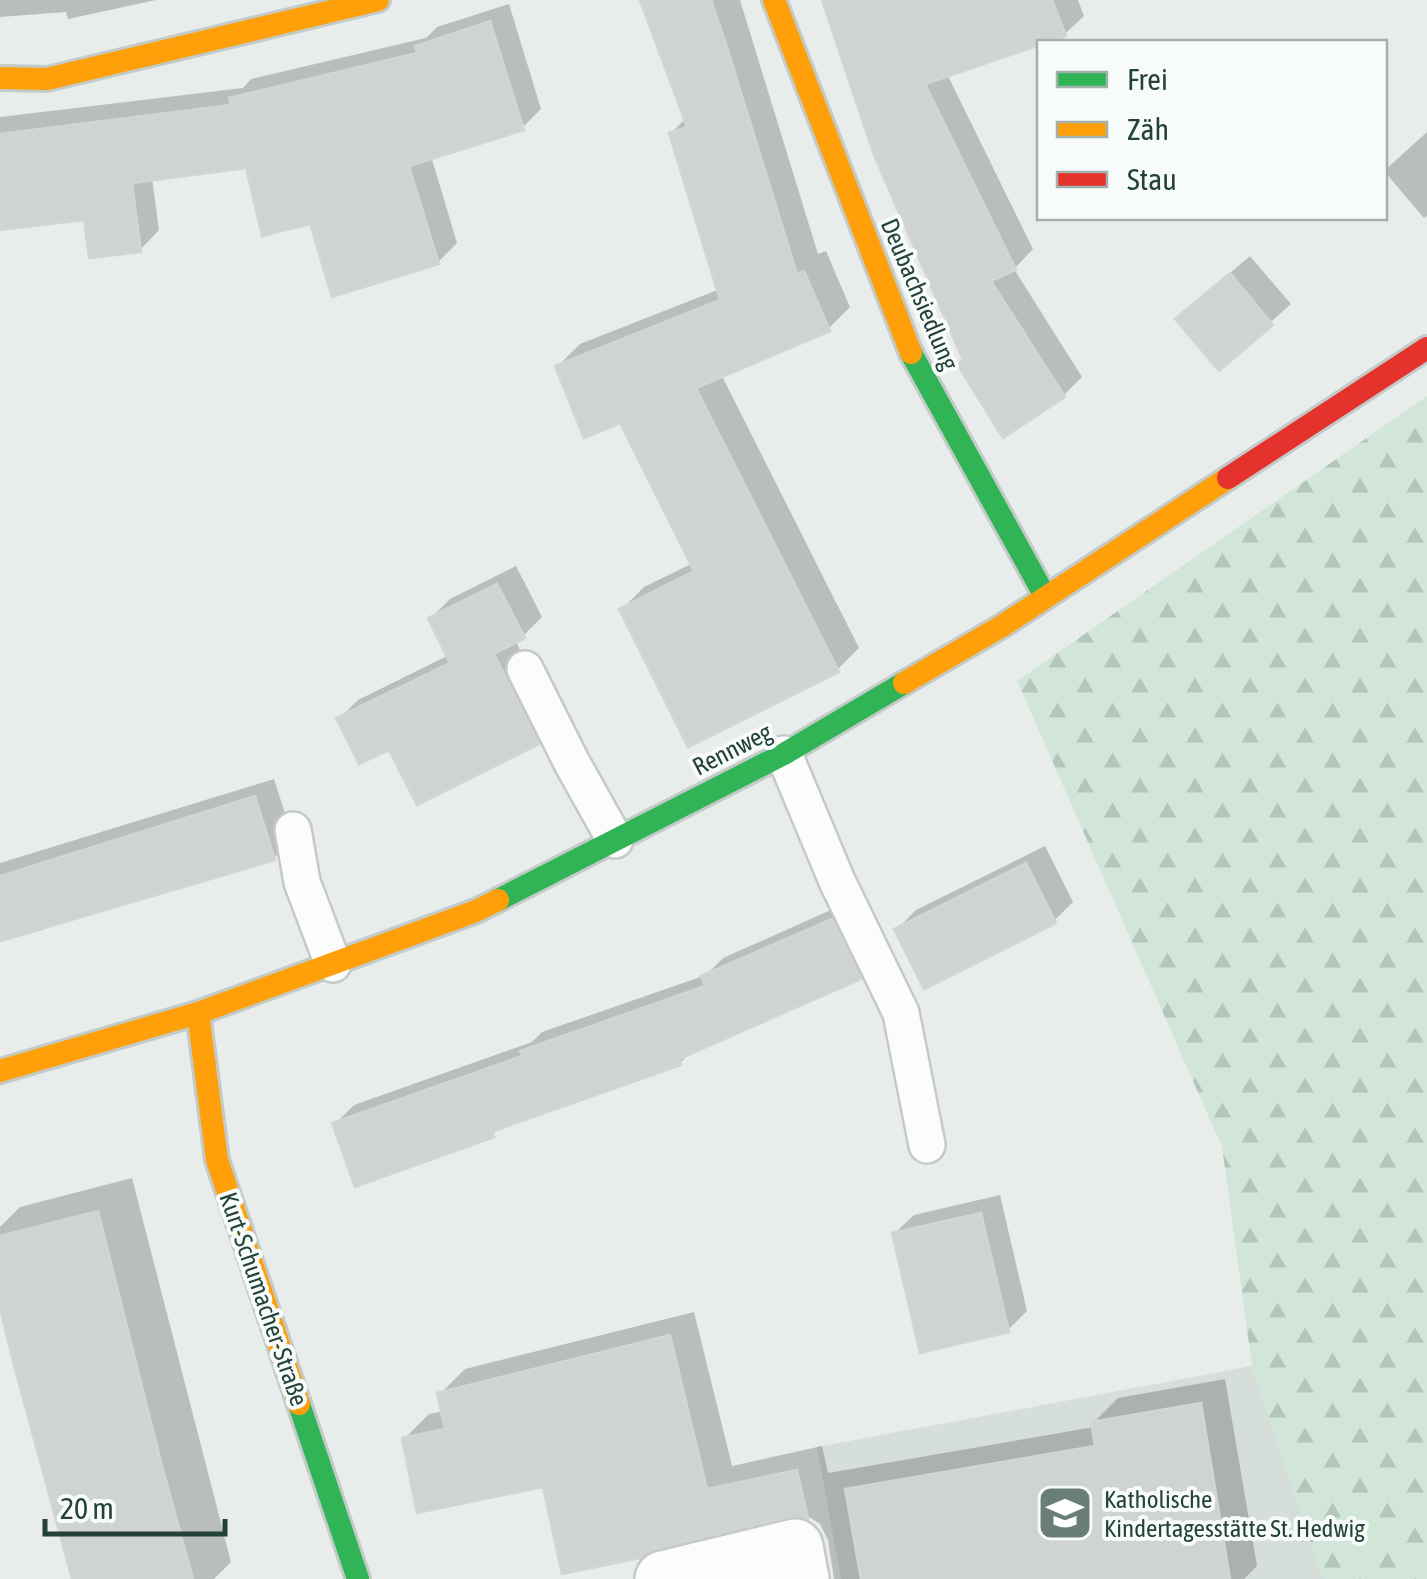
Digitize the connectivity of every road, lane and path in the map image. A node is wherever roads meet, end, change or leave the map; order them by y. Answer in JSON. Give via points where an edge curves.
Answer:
{"nodes":[{"id":1,"x":376,"y":0,"type":"edge"},
{"id":2,"x":774,"y":0,"type":"edge"},
{"id":3,"x":0,"y":78,"type":"edge"},
{"id":4,"x":1427,"y":348,"type":"edge"},
{"id":5,"x":1046,"y":596,"type":"junction"},
{"id":6,"x":526,"y":669,"type":"dead end"},
{"id":7,"x":784,"y":754,"type":"junction"},
{"id":8,"x":293,"y":830,"type":"dead end"},
{"id":9,"x":615,"y":840,"type":"junction"},
{"id":10,"x":333,"y":964,"type":"junction"},
{"id":11,"x":198,"y":1013,"type":"junction"},
{"id":12,"x":0,"y":1071,"type":"edge"},
{"id":13,"x":927,"y":1145,"type":"dead end"},
{"id":14,"x":358,"y":1579,"type":"edge"},
{"id":15,"x":663,"y":1579,"type":"edge"},
{"id":16,"x":801,"y":1579,"type":"edge"}],
"edges":[{"from":1,"to":3,"type":"street","via":[[47,79]]},
{"from":2,"to":5,"type":"street","name":"Deubachsiedlung","via":[[912,356]]},
{"from":4,"to":5,"type":"street","name":"Rennweg"},
{"from":5,"to":7,"type":"street","name":"Rennweg"},
{"from":6,"to":9,"type":"lane"},
{"from":7,"to":9,"type":"street","name":"Rennweg"},
{"from":7,"to":13,"type":"lane","via":[[901,1013]]},
{"from":8,"to":10,"type":"lane","via":[[302,882]]},
{"from":9,"to":10,"type":"street","name":"Rennweg","via":[[476,912]]},
{"from":10,"to":11,"type":"street","name":"Rennweg"},
{"from":11,"to":12,"type":"street","name":"Rennweg"},
{"from":11,"to":14,"type":"street","name":"Kurt-Schumacher-Straße","via":[[217,1160]]},
{"from":15,"to":16,"type":"street","via":[[795,1547]]}]}
